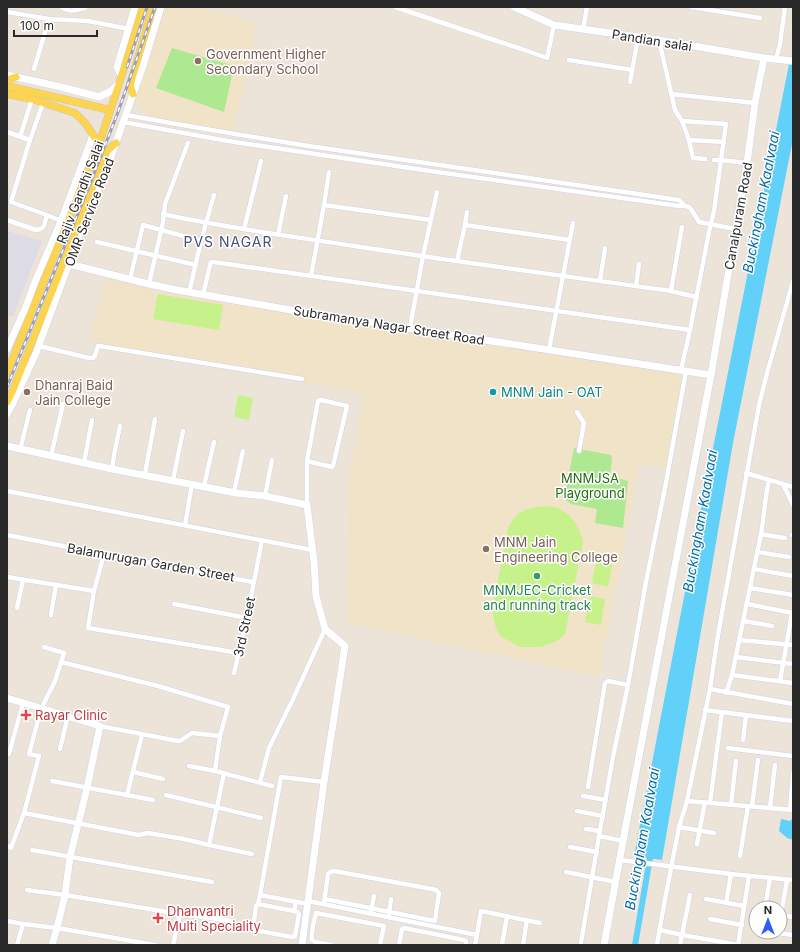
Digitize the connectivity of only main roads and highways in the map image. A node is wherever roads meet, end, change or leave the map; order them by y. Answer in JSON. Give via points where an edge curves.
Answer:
{"nodes":[{"id":1,"x":143,"y":7,"type":"edge"},
{"id":2,"x":154,"y":7,"type":"edge"},
{"id":3,"x":16,"y":77,"type":"road end"},
{"id":4,"x":7,"y":80,"type":"edge"},
{"id":5,"x":7,"y":86,"type":"edge"},
{"id":6,"x":7,"y":94,"type":"edge"},
{"id":7,"x":133,"y":94,"type":"road end"},
{"id":8,"x":110,"y":110,"type":"junction"},
{"id":9,"x":116,"y":143,"type":"road end"},
{"id":10,"x":99,"y":144,"type":"junction"},
{"id":11,"x":7,"y":373,"type":"edge"},
{"id":12,"x":7,"y":402,"type":"edge"}],
"edges":[{"from":1,"to":8,"type":"main road","name":"Rajiv Gandhi Salai"},
{"from":2,"to":7,"type":"main road","via":[[130,85]]},
{"from":3,"to":4,"type":"main road"},
{"from":5,"to":8,"type":"main road"},
{"from":6,"to":10,"type":"main road","via":[[75,113]]},
{"from":8,"to":10,"type":"main road","name":"Rajiv Gandhi Salai"},
{"from":9,"to":12,"type":"main road","name":"Rajiv Gandhi Salai","via":[[107,150],[66,263]]},
{"from":10,"to":11,"type":"main road","name":"Rajiv Gandhi Salai"}]}
